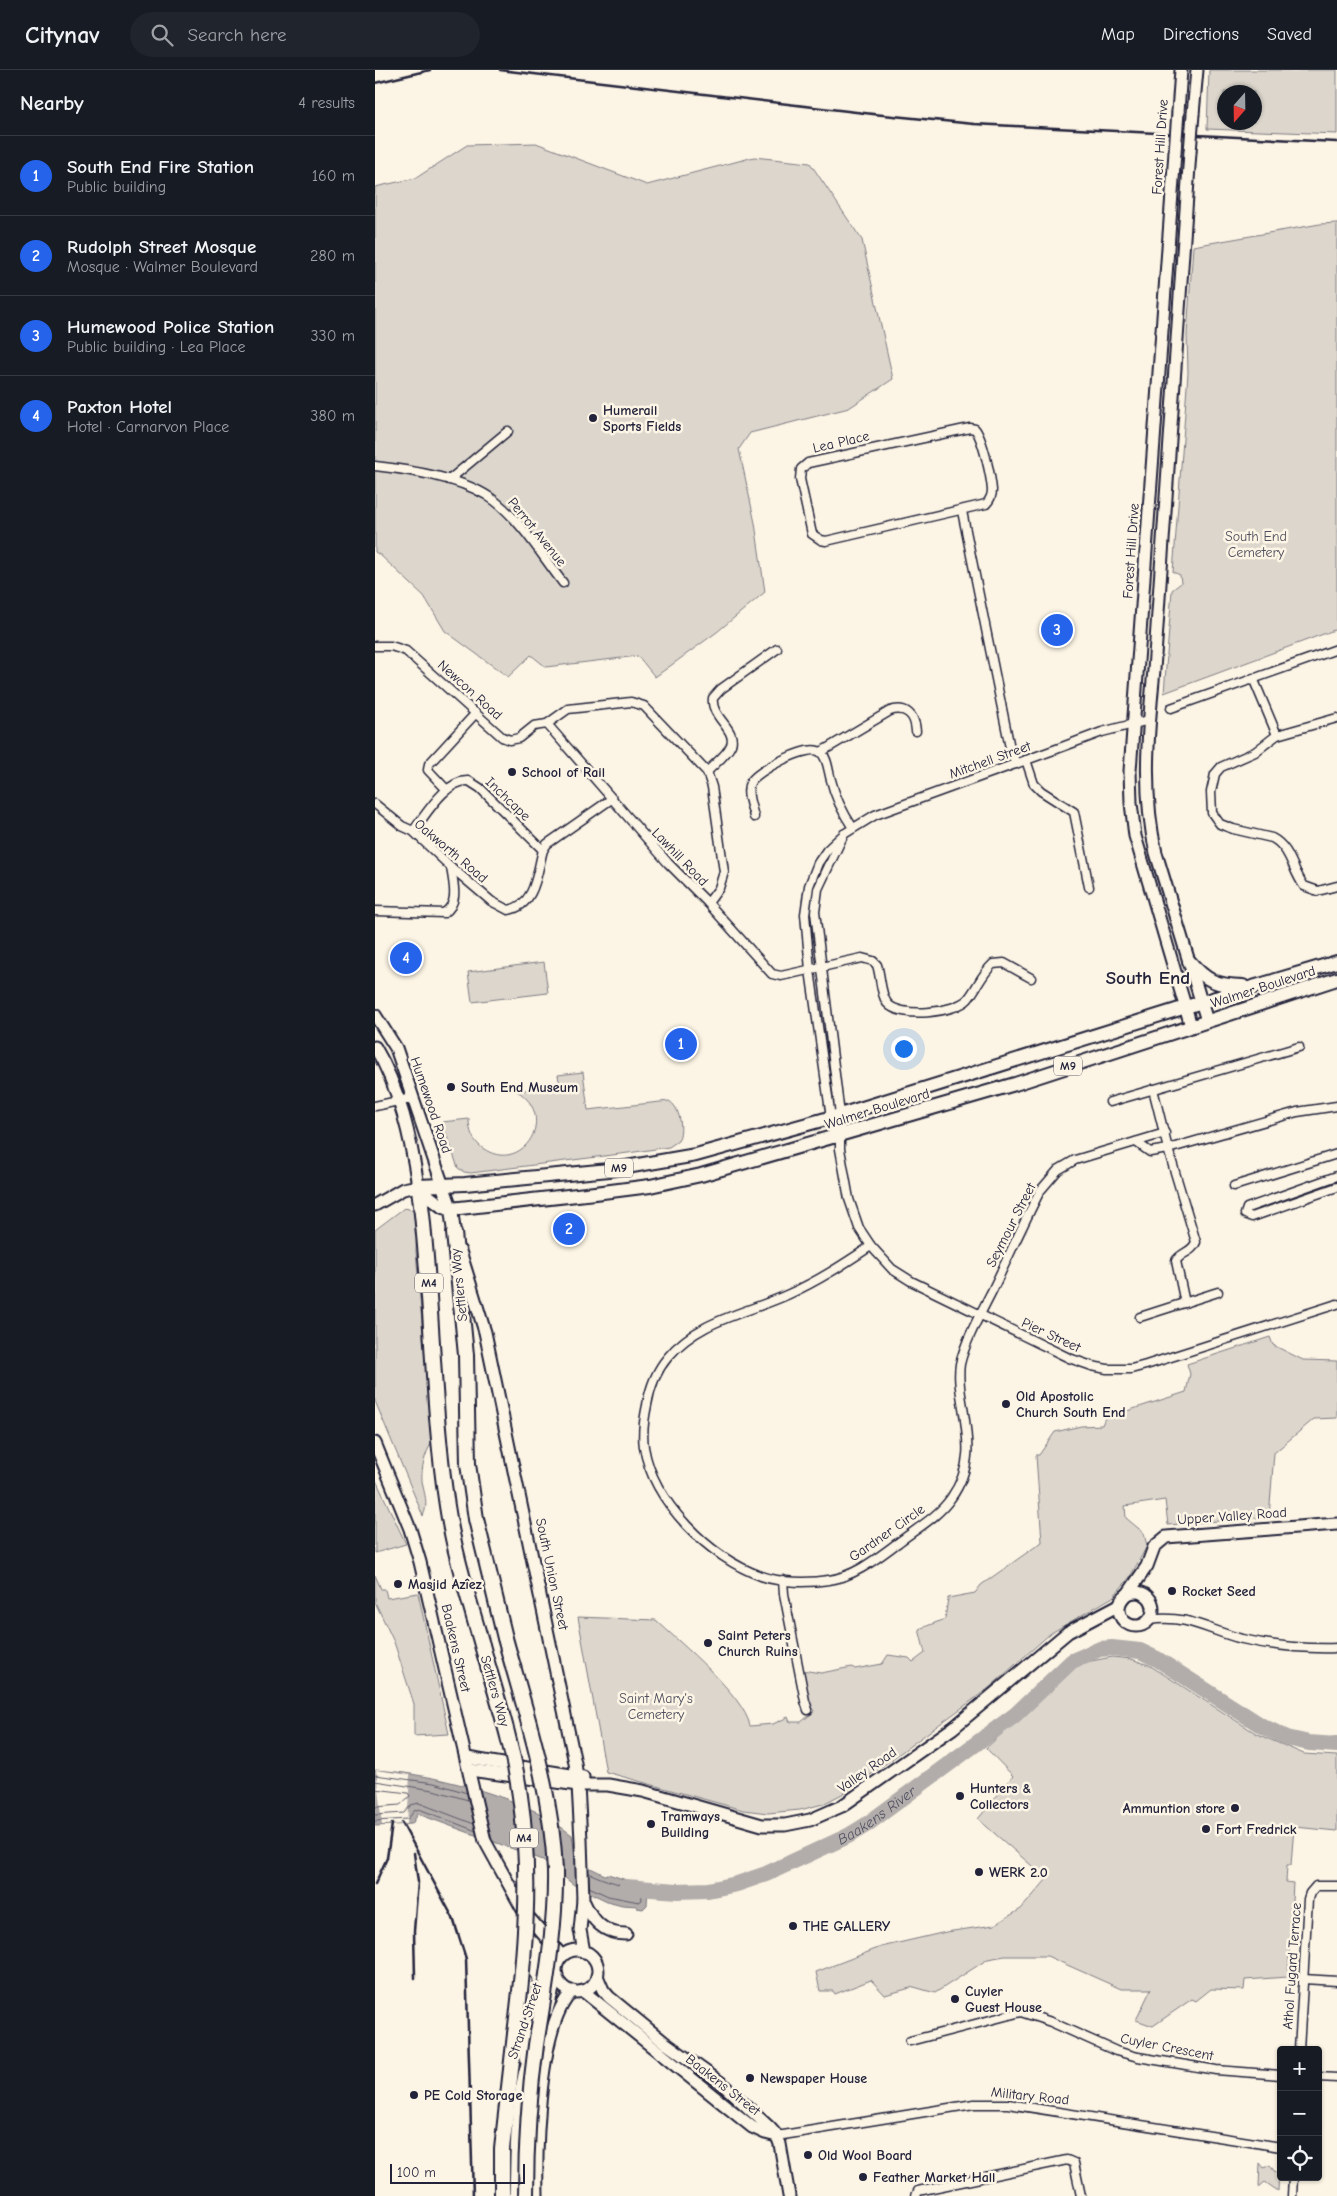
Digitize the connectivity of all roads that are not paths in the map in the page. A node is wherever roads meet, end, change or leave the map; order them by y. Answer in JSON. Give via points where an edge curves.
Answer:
{"nodes":[{"id":1,"x":1181,"y":70,"type":"edge"},
{"id":2,"x":1197,"y":70,"type":"edge"},
{"id":3,"x":508,"y":430,"type":"dead end"},
{"id":4,"x":375,"y":466,"type":"edge"},
{"id":5,"x":449,"y":480,"type":"junction"},
{"id":6,"x":962,"y":511,"type":"junction"},
{"id":7,"x":563,"y":583,"type":"dead end"},
{"id":8,"x":375,"y":646,"type":"edge"},
{"id":9,"x":777,"y":649,"type":"dead end"},
{"id":10,"x":1337,"y":649,"type":"edge"},
{"id":11,"x":1253,"y":678,"type":"junction"},
{"id":12,"x":1171,"y":708,"type":"dead end"},
{"id":13,"x":476,"y":713,"type":"junction"},
{"id":14,"x":1337,"y":718,"type":"edge"},
{"id":15,"x":1149,"y":720,"type":"junction"},
{"id":16,"x":547,"y":724,"type":"junction"},
{"id":17,"x":1133,"y":725,"type":"junction"},
{"id":18,"x":916,"y":731,"type":"dead end"},
{"id":19,"x":1277,"y":734,"type":"junction"},
{"id":20,"x":821,"y":752,"type":"junction"},
{"id":21,"x":1026,"y":760,"type":"junction"},
{"id":22,"x":1016,"y":764,"type":"junction"},
{"id":23,"x":707,"y":772,"type":"junction"},
{"id":24,"x":446,"y":789,"type":"junction"},
{"id":25,"x":610,"y":800,"type":"junction"},
{"id":26,"x":375,"y":804,"type":"edge"},
{"id":27,"x":754,"y":817,"type":"dead end"},
{"id":28,"x":853,"y":828,"type":"junction"},
{"id":29,"x":413,"y":831,"type":"junction"},
{"id":30,"x":844,"y":834,"type":"junction"},
{"id":31,"x":543,"y":850,"type":"junction"},
{"id":32,"x":451,"y":867,"type":"junction"},
{"id":33,"x":1337,"y":886,"type":"edge"},
{"id":34,"x":1089,"y":887,"type":"dead end"},
{"id":35,"x":707,"y":903,"type":"junction"},
{"id":36,"x":375,"y":911,"type":"edge"},
{"id":37,"x":1189,"y":961,"type":"junction"},
{"id":38,"x":1337,"y":962,"type":"edge"},
{"id":39,"x":823,"y":968,"type":"junction"},
{"id":40,"x":810,"y":970,"type":"junction"},
{"id":41,"x":1031,"y":978,"type":"dead end"},
{"id":42,"x":1337,"y":979,"type":"edge"},
{"id":43,"x":1256,"y":986,"type":"junction"},
{"id":44,"x":1202,"y":1002,"type":"junction"},
{"id":45,"x":1186,"y":1007,"type":"junction"},
{"id":46,"x":375,"y":1015,"type":"edge"},
{"id":47,"x":1207,"y":1021,"type":"junction"},
{"id":48,"x":1191,"y":1026,"type":"junction"},
{"id":49,"x":375,"y":1047,"type":"edge"},
{"id":50,"x":1299,"y":1047,"type":"dead end"},
{"id":51,"x":1153,"y":1089,"type":"junction"},
{"id":52,"x":412,"y":1098,"type":"junction"},
{"id":53,"x":399,"y":1101,"type":"junction"},
{"id":54,"x":1109,"y":1102,"type":"dead end"},
{"id":55,"x":375,"y":1106,"type":"edge"},
{"id":56,"x":1337,"y":1106,"type":"edge"},
{"id":57,"x":835,"y":1116,"type":"junction"},
{"id":58,"x":1165,"y":1134,"type":"junction"},
{"id":59,"x":838,"y":1141,"type":"junction"},
{"id":60,"x":1136,"y":1142,"type":"junction"},
{"id":61,"x":1168,"y":1149,"type":"junction"},
{"id":62,"x":1337,"y":1154,"type":"edge"},
{"id":63,"x":1337,"y":1176,"type":"edge"},
{"id":64,"x":443,"y":1186,"type":"junction"},
{"id":65,"x":1234,"y":1186,"type":"dead end"},
{"id":66,"x":1337,"y":1187,"type":"edge"},
{"id":67,"x":419,"y":1188,"type":"junction"},
{"id":68,"x":375,"y":1205,"type":"edge"},
{"id":69,"x":451,"y":1209,"type":"junction"},
{"id":70,"x":454,"y":1233,"type":"junction"},
{"id":71,"x":871,"y":1246,"type":"junction"},
{"id":72,"x":1218,"y":1292,"type":"dead end"},
{"id":73,"x":1185,"y":1303,"type":"junction"},
{"id":74,"x":1337,"y":1304,"type":"edge"},
{"id":75,"x":980,"y":1315,"type":"junction"},
{"id":76,"x":1141,"y":1316,"type":"dead end"},
{"id":77,"x":375,"y":1443,"type":"edge"},
{"id":78,"x":1337,"y":1524,"type":"edge"},
{"id":79,"x":1147,"y":1566,"type":"junction"},
{"id":80,"x":783,"y":1580,"type":"junction"},
{"id":81,"x":1127,"y":1594,"type":"junction"},
{"id":82,"x":1145,"y":1595,"type":"junction"},
{"id":83,"x":1119,"y":1605,"type":"junction"},
{"id":84,"x":1102,"y":1615,"type":"junction"},
{"id":85,"x":1123,"y":1620,"type":"junction"},
{"id":86,"x":1149,"y":1620,"type":"junction"},
{"id":87,"x":1337,"y":1648,"type":"edge"},
{"id":88,"x":808,"y":1710,"type":"dead end"},
{"id":89,"x":467,"y":1758,"type":"junction"},
{"id":90,"x":471,"y":1774,"type":"junction"},
{"id":91,"x":577,"y":1780,"type":"junction"},
{"id":92,"x":1337,"y":1886,"type":"edge"},
{"id":93,"x":582,"y":1897,"type":"junction"},
{"id":94,"x":524,"y":1912,"type":"junction"},
{"id":95,"x":626,"y":1934,"type":"dead end"},
{"id":96,"x":584,"y":1952,"type":"junction"},
{"id":97,"x":562,"y":1956,"type":"junction"},
{"id":98,"x":557,"y":1975,"type":"junction"},
{"id":99,"x":597,"y":1976,"type":"junction"},
{"id":100,"x":1303,"y":1979,"type":"junction"},
{"id":101,"x":1337,"y":1981,"type":"edge"},
{"id":102,"x":578,"y":1991,"type":"junction"},
{"id":103,"x":910,"y":2042,"type":"dead end"},
{"id":104,"x":1299,"y":2046,"type":"edge"},
{"id":105,"x":525,"y":2066,"type":"junction"},
{"id":106,"x":1277,"y":2075,"type":"edge"},
{"id":107,"x":1322,"y":2078,"type":"edge"},
{"id":108,"x":1337,"y":2078,"type":"edge"},
{"id":109,"x":777,"y":2136,"type":"junction"},
{"id":110,"x":1277,"y":2146,"type":"edge"},
{"id":111,"x":1293,"y":2181,"type":"edge"},
{"id":112,"x":502,"y":2196,"type":"edge"},
{"id":113,"x":515,"y":2196,"type":"edge"},
{"id":114,"x":526,"y":2196,"type":"edge"},
{"id":115,"x":537,"y":2196,"type":"edge"},
{"id":116,"x":789,"y":2196,"type":"edge"},
{"id":117,"x":916,"y":2196,"type":"edge"},
{"id":118,"x":1081,"y":2196,"type":"edge"},
{"id":119,"x":1292,"y":2196,"type":"edge"}],
"edges":[{"from":1,"to":17,"type":"street","name":"Forest Hill Drive","bridge":true},
{"from":2,"to":15,"type":"street","bridge":true},
{"from":3,"to":5,"type":"street"},
{"from":4,"to":5,"type":"street","name":"Perrot Avenue"},
{"from":5,"to":7,"type":"street","name":"Perrot Avenue","via":[[495,501]]},
{"from":6,"to":6,"type":"street","name":"Lea Place","via":[[821,540],[810,528],[800,474],[803,466],[812,461],[975,429],[980,438],[991,497],[986,504]]},
{"from":6,"to":22,"type":"street","via":[[1010,748]]},
{"from":8,"to":13,"type":"street","name":"Newcon Road","via":[[391,646],[406,651]]},
{"from":9,"to":23,"type":"street","via":[[713,698],[713,710],[732,741],[729,749]]},
{"from":10,"to":11,"type":"street"},
{"from":11,"to":12,"type":"street"},
{"from":11,"to":19,"type":"street"},
{"from":13,"to":16,"type":"street","name":"Newcon Road","via":[[510,740],[519,738],[534,726]]},
{"from":13,"to":24,"type":"street","via":[[428,767]]},
{"from":14,"to":19,"type":"street"},
{"from":15,"to":17,"type":"street","name":"Mitchell Street"},
{"from":15,"to":37,"type":"street","via":[[1147,786],[1150,825]]},
{"from":16,"to":23,"type":"street","via":[[568,709],[613,703],[639,704],[650,711]]},
{"from":16,"to":25,"type":"street","name":"Lawhill Road"},
{"from":17,"to":21,"type":"street","name":"Mitchell Street","via":[[1102,732]]},
{"from":17,"to":45,"type":"street","name":"Forest Hill Drive","via":[[1130,779],[1135,836]]},
{"from":18,"to":20,"type":"street","via":[[911,714],[897,709]]},
{"from":19,"to":33,"type":"street","via":[[1255,752],[1218,770],[1212,780],[1212,813],[1225,827],[1279,842],[1304,886],[1318,892]]},
{"from":20,"to":27,"type":"street","via":[[797,753],[755,777],[749,788]]},
{"from":20,"to":28,"type":"street","via":[[826,758],[841,809]]},
{"from":21,"to":22,"type":"street","name":"Mitchell Street"},
{"from":21,"to":34,"type":"street","via":[[1041,791],[1074,812]]},
{"from":22,"to":28,"type":"street","name":"Mitchell Street","via":[[875,816]]},
{"from":23,"to":35,"type":"street","via":[[715,800],[724,872],[719,888]]},
{"from":24,"to":29,"type":"street"},
{"from":24,"to":31,"type":"street","name":"Inchcape","via":[[464,780],[476,785]]},
{"from":25,"to":31,"type":"street","via":[[553,839]]},
{"from":25,"to":35,"type":"street","name":"Lawhill Road"},
{"from":26,"to":29,"type":"street","name":"Oakworth Road"},
{"from":28,"to":30,"type":"street","name":"Mitchell Street"},
{"from":29,"to":32,"type":"street","name":"Oakworth Road"},
{"from":30,"to":39,"type":"street","name":"Mitchell Street","via":[[818,889],[816,901]]},
{"from":30,"to":40,"type":"street","name":"Mitchell Street","via":[[827,850],[809,886],[805,914]]},
{"from":31,"to":32,"type":"street","name":"Oakworth Road","via":[[531,894],[515,909],[501,907]]},
{"from":32,"to":36,"type":"street","via":[[453,903],[444,913]]},
{"from":35,"to":40,"type":"street","name":"Lawhill Road","via":[[772,974],[778,976]]},
{"from":37,"to":43,"type":"main road","via":[[1200,974],[1213,982],[1228,986]]},
{"from":37,"to":44,"type":"street"},
{"from":38,"to":43,"type":"main road","name":"Walmer Boulevard","number":"M9"},
{"from":39,"to":40,"type":"street"},
{"from":39,"to":41,"type":"street","via":[[862,958],[873,961],[877,965],[886,1002],[898,1009],[916,1012],[947,1010],[967,1000],[989,968],[999,962]]},
{"from":39,"to":57,"type":"street","name":"Mitchell Street"},
{"from":40,"to":57,"type":"street","name":"Mitchell Street"},
{"from":42,"to":47,"type":"main road","name":"Walmer Boulevard","number":"M9"},
{"from":43,"to":44,"type":"main road","name":"Walmer Boulevard","number":"M9"},
{"from":44,"to":45,"type":"main road","name":"Walmer Boulevard","number":"M9"},
{"from":44,"to":47,"type":"street"},
{"from":45,"to":48,"type":"street","name":"Forest Hill Drive"},
{"from":45,"to":57,"type":"main road","name":"Walmer Boulevard","number":"M9"},
{"from":46,"to":52,"type":"street","name":"Humewood Road","via":[[396,1048]]},
{"from":47,"to":48,"type":"main road","name":"Walmer Boulevard","number":"M9"},
{"from":48,"to":59,"type":"main road","name":"Walmer Boulevard","number":"M9"},
{"from":49,"to":53,"type":"street","number":"M4"},
{"from":50,"to":51,"type":"street"},
{"from":51,"to":54,"type":"street"},
{"from":51,"to":58,"type":"street"},
{"from":52,"to":53,"type":"street"},
{"from":52,"to":64,"type":"street","name":"Humewood Road"},
{"from":53,"to":55,"type":"street"},
{"from":53,"to":67,"type":"street","number":"M4","via":[[412,1146]]},
{"from":56,"to":61,"type":"street","via":[[1297,1112]]},
{"from":57,"to":59,"type":"street","name":"Pier Street"},
{"from":57,"to":64,"type":"main road","name":"Walmer Boulevard","number":"M9","via":[[696,1155],[654,1163]]},
{"from":58,"to":60,"type":"street","name":"Seymour Street"},
{"from":58,"to":61,"type":"street"},
{"from":59,"to":69,"type":"main road","name":"Walmer Boulevard","number":"M9","via":[[675,1181],[595,1194]]},
{"from":59,"to":71,"type":"street","name":"Pier Street","via":[[849,1200],[859,1228]]},
{"from":60,"to":61,"type":"street","via":[[1150,1152]]},
{"from":60,"to":75,"type":"street","name":"Seymour Street","via":[[1075,1160],[1058,1170],[1040,1191]]},
{"from":61,"to":73,"type":"street","via":[[1196,1242],[1193,1249],[1176,1261]]},
{"from":62,"to":65,"type":"street"},
{"from":63,"to":66,"type":"street","via":[[1247,1208],[1245,1214],[1252,1217]]},
{"from":64,"to":67,"type":"main road","name":"Walmer Boulevard","number":"M9"},
{"from":64,"to":69,"type":"main road","name":"Humewood Road"},
{"from":67,"to":68,"type":"street","via":[[403,1189]]},
{"from":67,"to":69,"type":"main road","via":[[443,1207]]},
{"from":67,"to":112,"type":"highway","name":"Settlers Way","number":"M4","bridge":true,"via":[[445,1487],[453,1538],[515,1770],[526,1863],[526,1930],[502,2149]]},
{"from":69,"to":70,"type":"main road","name":"South Union Street"},
{"from":70,"to":91,"type":"street","name":"South Union Street","via":[[485,1332]]},
{"from":70,"to":114,"type":"highway","name":"Settlers Way","number":"M4","bridge":true,"via":[[466,1355],[468,1464],[476,1518],[545,1786],[553,1842],[554,1904],[549,1967],[529,2109]]},
{"from":71,"to":75,"type":"street","name":"Pier Street","via":[[892,1269]]},
{"from":71,"to":80,"type":"street","name":"Gardner Circle","via":[[811,1284],[690,1335],[662,1364],[650,1390],[644,1422],[644,1447],[654,1479],[667,1503],[694,1533],[721,1555],[741,1568]]},
{"from":72,"to":73,"type":"street"},
{"from":73,"to":76,"type":"street"},
{"from":74,"to":75,"type":"street","name":"Pier Street","via":[[1146,1365],[1119,1370],[1081,1363]]},
{"from":75,"to":80,"type":"street","name":"Gardner Circle","via":[[960,1367],[968,1457],[951,1499],[939,1512],[854,1573],[829,1580]]},
{"from":77,"to":89,"type":"street","name":"Baakens Street","via":[[418,1554]]},
{"from":78,"to":79,"type":"street","name":"Upper Valley Road","via":[[1166,1537],[1154,1547]]},
{"from":79,"to":81,"type":"street","name":"Upper Valley Road"},
{"from":79,"to":82,"type":"street","name":"Upper Valley Road"},
{"from":80,"to":88,"type":"street"},
{"from":81,"to":82,"type":"street"},
{"from":81,"to":83,"type":"street"},
{"from":82,"to":86,"type":"street","via":[[1153,1607]]},
{"from":83,"to":84,"type":"street","name":"Valley Road"},
{"from":83,"to":85,"type":"street"},
{"from":84,"to":85,"type":"street"},
{"from":84,"to":91,"type":"street","name":"Valley Road","via":[[1055,1641],[975,1710],[842,1806],[810,1820],[762,1825],[643,1791]]},
{"from":85,"to":86,"type":"street","via":[[1136,1626]]},
{"from":86,"to":87,"type":"street","via":[[1195,1622],[1239,1638],[1275,1646]]},
{"from":89,"to":90,"type":"street","name":"Baakens Street"},
{"from":89,"to":91,"type":"street","name":"Valley Road"},
{"from":90,"to":91,"type":"street","name":"Valley Road"},
{"from":90,"to":94,"type":"street","name":"Baakens Street","via":[[485,1841]]},
{"from":91,"to":93,"type":"street","name":"South Union Street"},
{"from":92,"to":100,"type":"street","name":"Athol Fugard Terrace","via":[[1316,1886],[1309,1893]]},
{"from":93,"to":95,"type":"street","via":[[600,1926],[614,1933]]},
{"from":93,"to":96,"type":"street","name":"South Union Street","via":[[580,1930]]},
{"from":94,"to":97,"type":"street","name":"Baakens Street"},
{"from":94,"to":105,"type":"street"},
{"from":96,"to":97,"type":"street","via":[[573,1951]]},
{"from":96,"to":99,"type":"street","via":[[595,1961]]},
{"from":97,"to":98,"type":"street"},
{"from":98,"to":102,"type":"street","via":[[562,1986]]},
{"from":98,"to":105,"type":"street","name":"Strand Street","via":[[546,2014]]},
{"from":99,"to":102,"type":"street","via":[[592,1985]]},
{"from":99,"to":109,"type":"street","name":"Baakens Street","via":[[609,1997],[720,2082]]},
{"from":100,"to":101,"type":"street"},
{"from":100,"to":104,"type":"street","name":"Athol Fugard Terrace"},
{"from":102,"to":109,"type":"street","name":"Baakens Street","via":[[752,2127]]},
{"from":102,"to":115,"type":"street","via":[[565,2000],[545,2064],[538,2127]]},
{"from":103,"to":106,"type":"street","name":"Cuyler Crescent","via":[[1021,2012],[1139,2057],[1216,2070]]},
{"from":105,"to":113,"type":"street","name":"Strand Street","via":[[517,2137]]},
{"from":107,"to":108,"type":"street"},
{"from":109,"to":110,"type":"street","name":"Military Road","via":[[990,2103]]},
{"from":109,"to":116,"type":"street"},
{"from":111,"to":119,"type":"street"},
{"from":117,"to":118,"type":"street","via":[[918,2191],[1064,2160],[1071,2160],[1075,2167]]}]}
